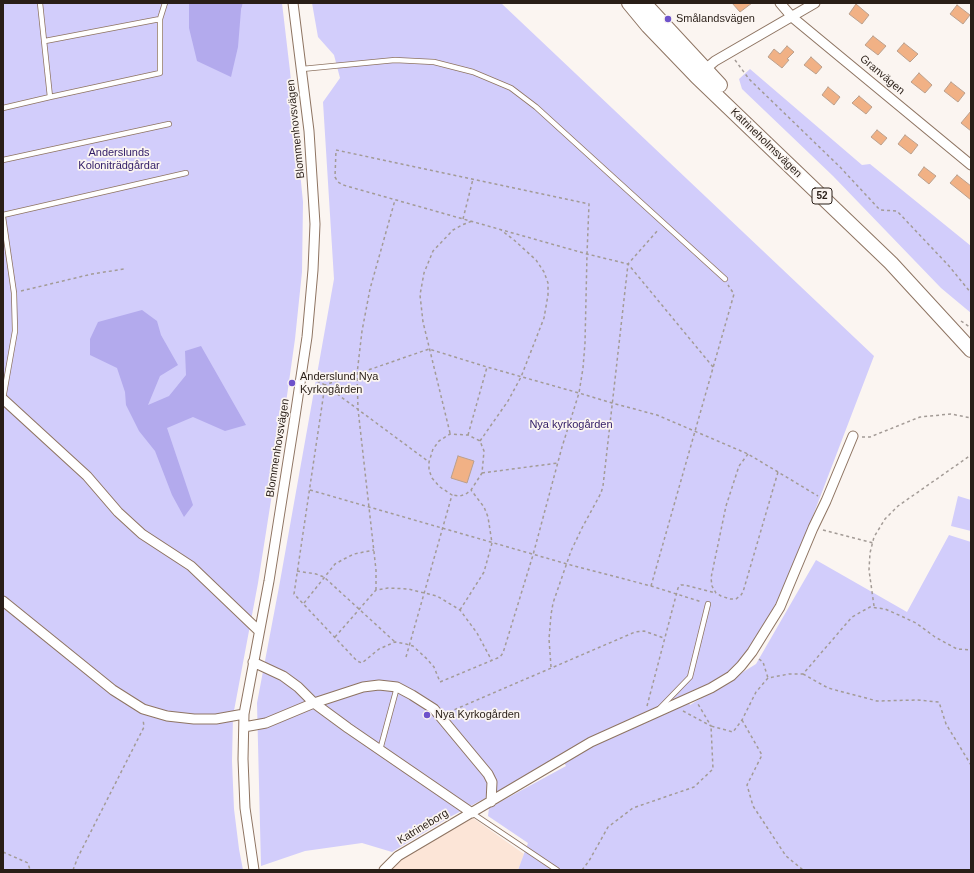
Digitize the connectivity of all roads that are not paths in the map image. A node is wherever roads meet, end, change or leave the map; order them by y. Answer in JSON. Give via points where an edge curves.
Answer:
{"nodes":[{"id":1,"x":40,"y":3,"type":"edge"},
{"id":2,"x":165,"y":3,"type":"edge"},
{"id":3,"x":293,"y":3,"type":"edge"},
{"id":4,"x":629,"y":3,"type":"edge"},
{"id":5,"x":644,"y":3,"type":"edge"},
{"id":6,"x":780,"y":3,"type":"edge"},
{"id":7,"x":815,"y":3,"type":"edge"},
{"id":8,"x":792,"y":17,"type":"junction"},
{"id":9,"x":160,"y":19,"type":"junction"},
{"id":10,"x":45,"y":41,"type":"junction"},
{"id":11,"x":302,"y":69,"type":"junction"},
{"id":12,"x":701,"y":73,"type":"junction"},
{"id":13,"x":50,"y":97,"type":"junction"},
{"id":14,"x":3,"y":108,"type":"edge"},
{"id":15,"x":169,"y":124,"type":"dead end"},
{"id":16,"x":3,"y":160,"type":"edge"},
{"id":17,"x":971,"y":164,"type":"edge"},
{"id":18,"x":186,"y":173,"type":"dead end"},
{"id":19,"x":3,"y":216,"type":"edge"},
{"id":20,"x":725,"y":279,"type":"road end"},
{"id":21,"x":971,"y":336,"type":"edge"},
{"id":22,"x":971,"y":350,"type":"edge"},
{"id":23,"x":3,"y":399,"type":"edge"},
{"id":24,"x":853,"y":436,"type":"road end"},
{"id":25,"x":3,"y":601,"type":"edge"},
{"id":26,"x":708,"y":604,"type":"road end"},
{"id":27,"x":259,"y":631,"type":"junction"},
{"id":28,"x":253,"y":662,"type":"junction"},
{"id":29,"x":397,"y":687,"type":"junction"},
{"id":30,"x":314,"y":703,"type":"junction"},
{"id":31,"x":244,"y":714,"type":"junction"},
{"id":32,"x":654,"y":714,"type":"junction"},
{"id":33,"x":244,"y":727,"type":"junction"},
{"id":34,"x":380,"y":750,"type":"junction"},
{"id":35,"x":490,"y":802,"type":"junction"},
{"id":36,"x":472,"y":812,"type":"junction"},
{"id":37,"x":386,"y":868,"type":"edge"},
{"id":38,"x":254,"y":870,"type":"edge"},
{"id":39,"x":557,"y":870,"type":"edge"}],
"edges":[{"from":1,"to":10,"type":"lane"},
{"from":2,"to":9,"type":"lane"},
{"from":3,"to":11,"type":"street","name":"Blommenhovsvägen"},
{"from":4,"to":12,"type":"main road","name":"Katrineholmsvägen","number":"52","via":[[648,26]]},
{"from":5,"to":12,"type":"main road","name":"Katrineholmsvägen","number":"52"},
{"from":6,"to":8,"type":"street","name":"Granvägen"},
{"from":7,"to":8,"type":"street"},
{"from":8,"to":12,"type":"street","via":[[715,61]]},
{"from":8,"to":17,"type":"street","name":"Granvägen"},
{"from":9,"to":10,"type":"lane"},
{"from":9,"to":13,"type":"lane","via":[[160,73]]},
{"from":10,"to":13,"type":"lane"},
{"from":11,"to":20,"type":"lane","via":[[394,60],[434,62],[473,72],[505,85],[536,107]]},
{"from":11,"to":27,"type":"street","name":"Blommenhovsvägen","via":[[314,193],[313,270],[294,423]]},
{"from":12,"to":21,"type":"main road","name":"Katrineholmsvägen","number":"52","via":[[896,258]]},
{"from":12,"to":22,"type":"main road","name":"Katrineholmsvägen","number":"52","via":[[891,263]]},
{"from":13,"to":14,"type":"lane"},
{"from":15,"to":16,"type":"lane"},
{"from":18,"to":19,"type":"lane"},
{"from":19,"to":23,"type":"lane","via":[[14,293],[15,331]]},
{"from":23,"to":27,"type":"street","via":[[87,476],[118,512],[142,534],[191,566]]},
{"from":24,"to":32,"type":"street","name":"Katrineborg","via":[[780,607],[752,652],[731,676]]},
{"from":25,"to":31,"type":"street","via":[[113,690],[143,709],[167,716],[194,719]]},
{"from":26,"to":32,"type":"lane","via":[[690,677]]},
{"from":27,"to":28,"type":"street","name":"Blommenhovsvägen"},
{"from":28,"to":30,"type":"street","via":[[284,676]]},
{"from":28,"to":31,"type":"street","name":"Blommenhovsvägen"},
{"from":29,"to":30,"type":"street","via":[[363,687]]},
{"from":29,"to":34,"type":"lane"},
{"from":29,"to":35,"type":"street","via":[[426,704],[439,716],[488,774],[492,782]]},
{"from":30,"to":33,"type":"street","via":[[266,723]]},
{"from":30,"to":34,"type":"street"},
{"from":31,"to":33,"type":"street","name":"Blommenhovsvägen"},
{"from":32,"to":35,"type":"street","name":"Katrineborg","via":[[591,742]]},
{"from":33,"to":38,"type":"street","name":"Blommenhovsvägen","via":[[245,808]]},
{"from":34,"to":36,"type":"street"},
{"from":35,"to":36,"type":"street","name":"Katrineborg"},
{"from":36,"to":37,"type":"street","name":"Katrineborg","via":[[398,856]]},
{"from":36,"to":39,"type":"lane"}]}
